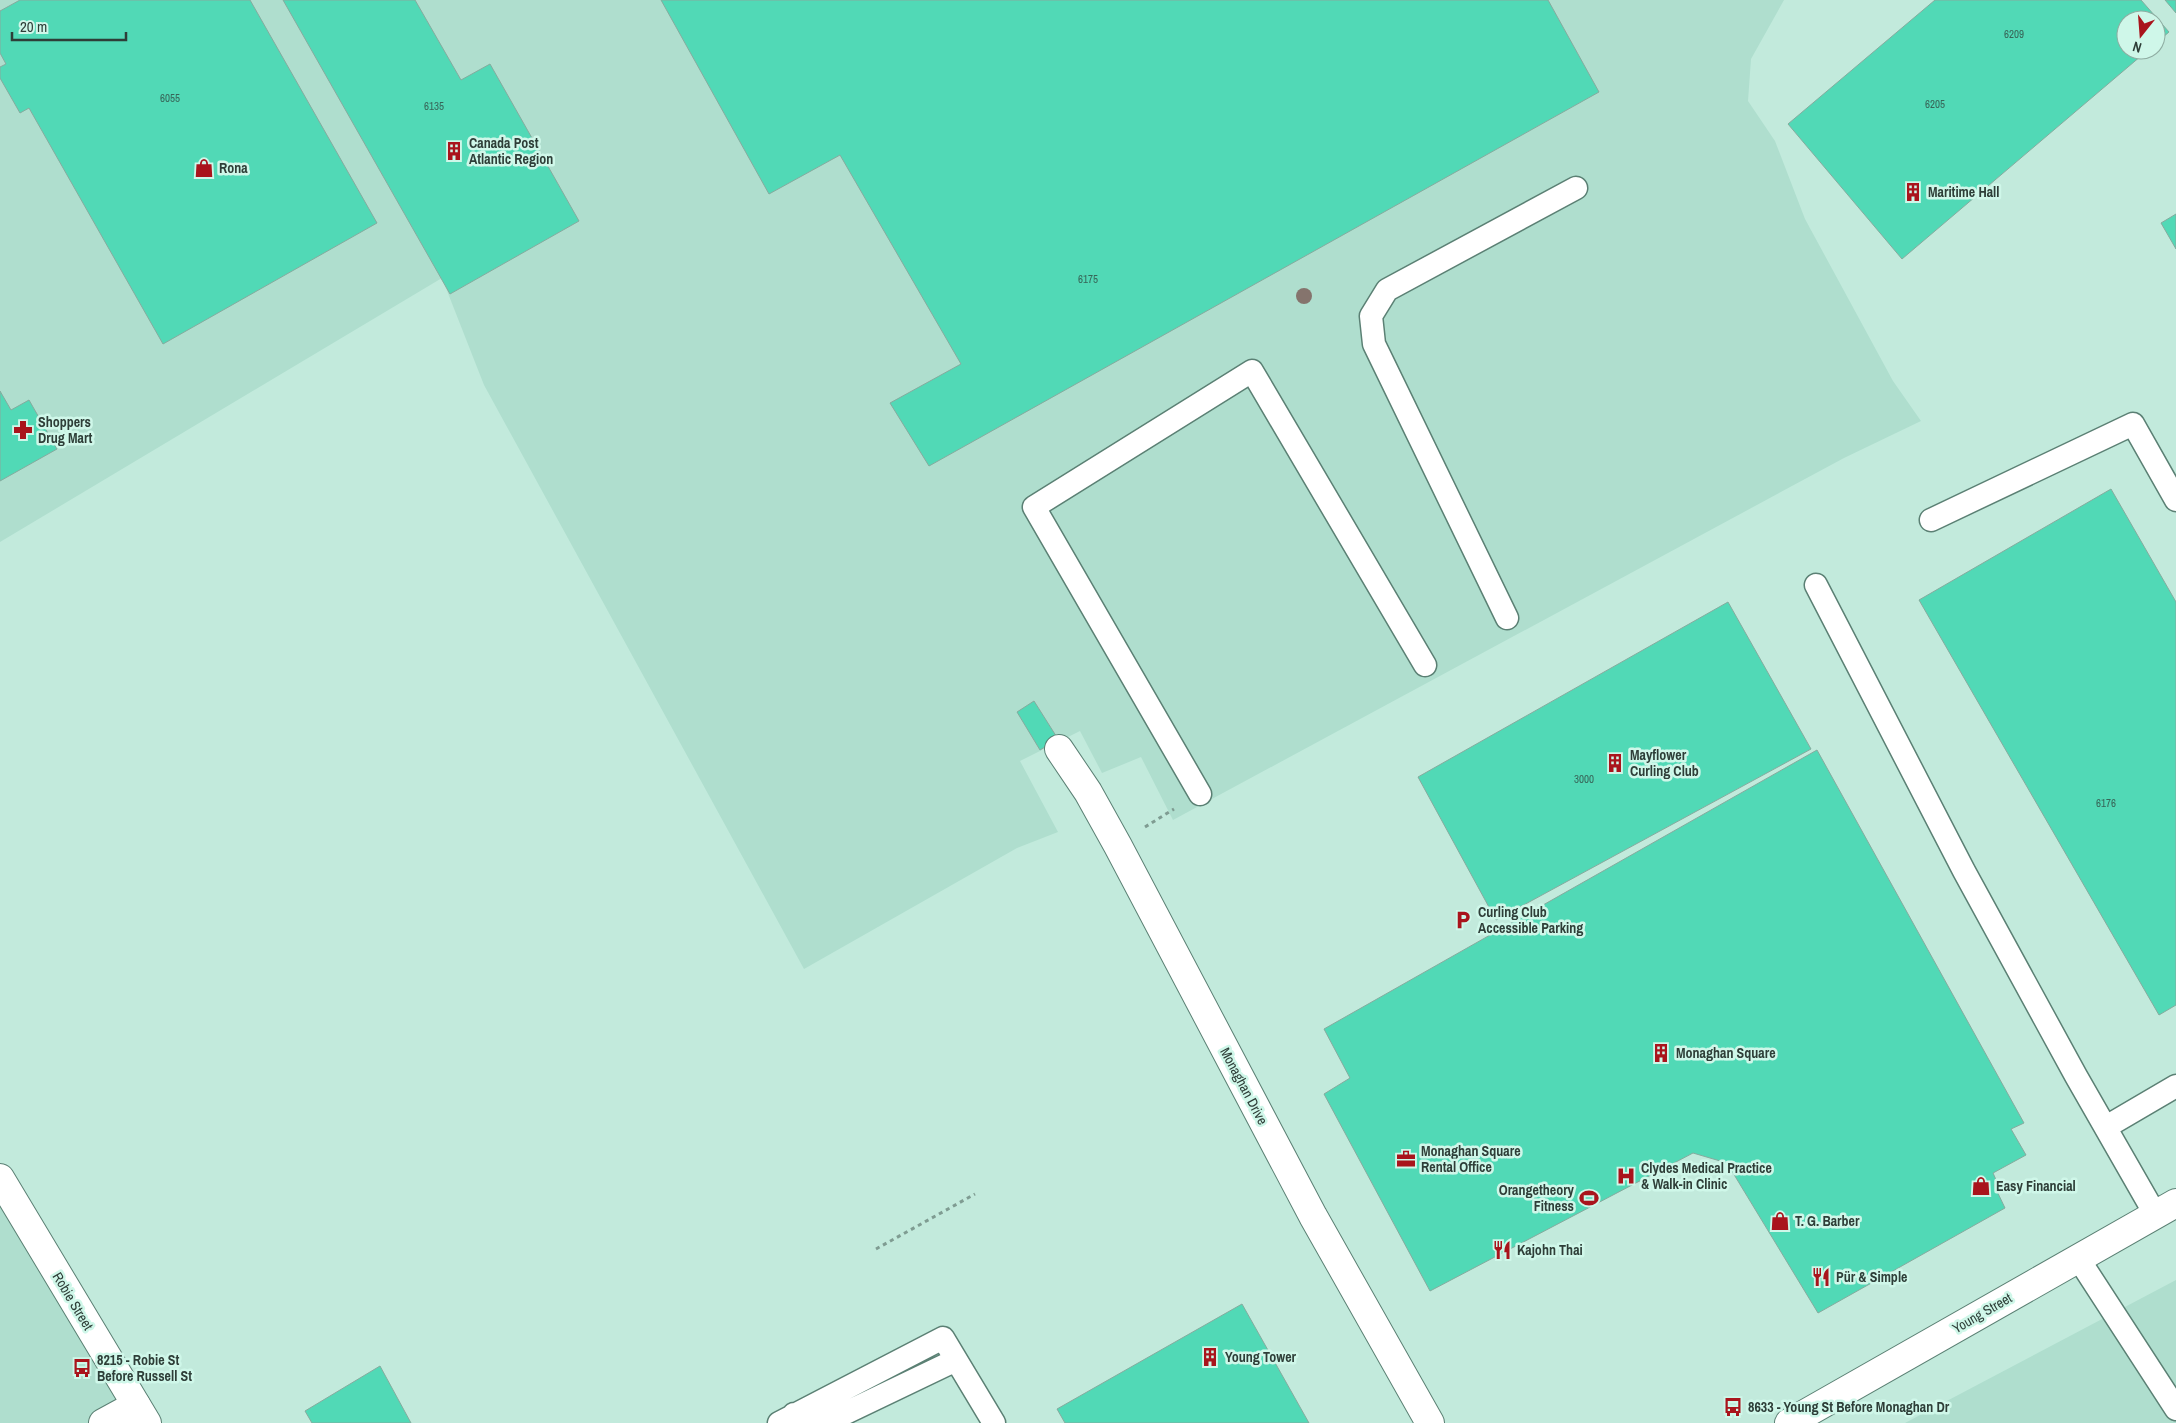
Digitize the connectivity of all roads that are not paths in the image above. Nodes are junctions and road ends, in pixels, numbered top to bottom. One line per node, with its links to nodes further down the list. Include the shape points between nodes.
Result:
1 (1576, 188): 5 (lane, via 1387,290 1371,316 1374,344)
2 (2176, 500): 3 (lane, via 2133,424)
3 (1931, 520)
4 (1816, 585): 10 (lane, via 1964,871)
5 (1507, 618)
6 (1425, 665): 8 (lane, via 1252,371 1034,507)
7 (1059, 749): 19 (street, Monaghan Drive, via 1114,838 1313,1216)
8 (1200, 794)
9 (2176, 1086): 10 (lane)
10 (2106, 1127): 12 (lane)
11 (0, 1178): 15 (street, Robie Street)
12 (2165, 1208): 13 (street, Young Street)
13 (2078, 1258): 14 (lane); 20 (street, Young Street)
14 (2176, 1409)
15 (141, 1414): 17 (street)
16 (786, 1419): 18 (lane, via 831,1420 956,1360)
17 (103, 1423)
18 (994, 1423)
19 (1430, 1423)
20 (1789, 1423)

